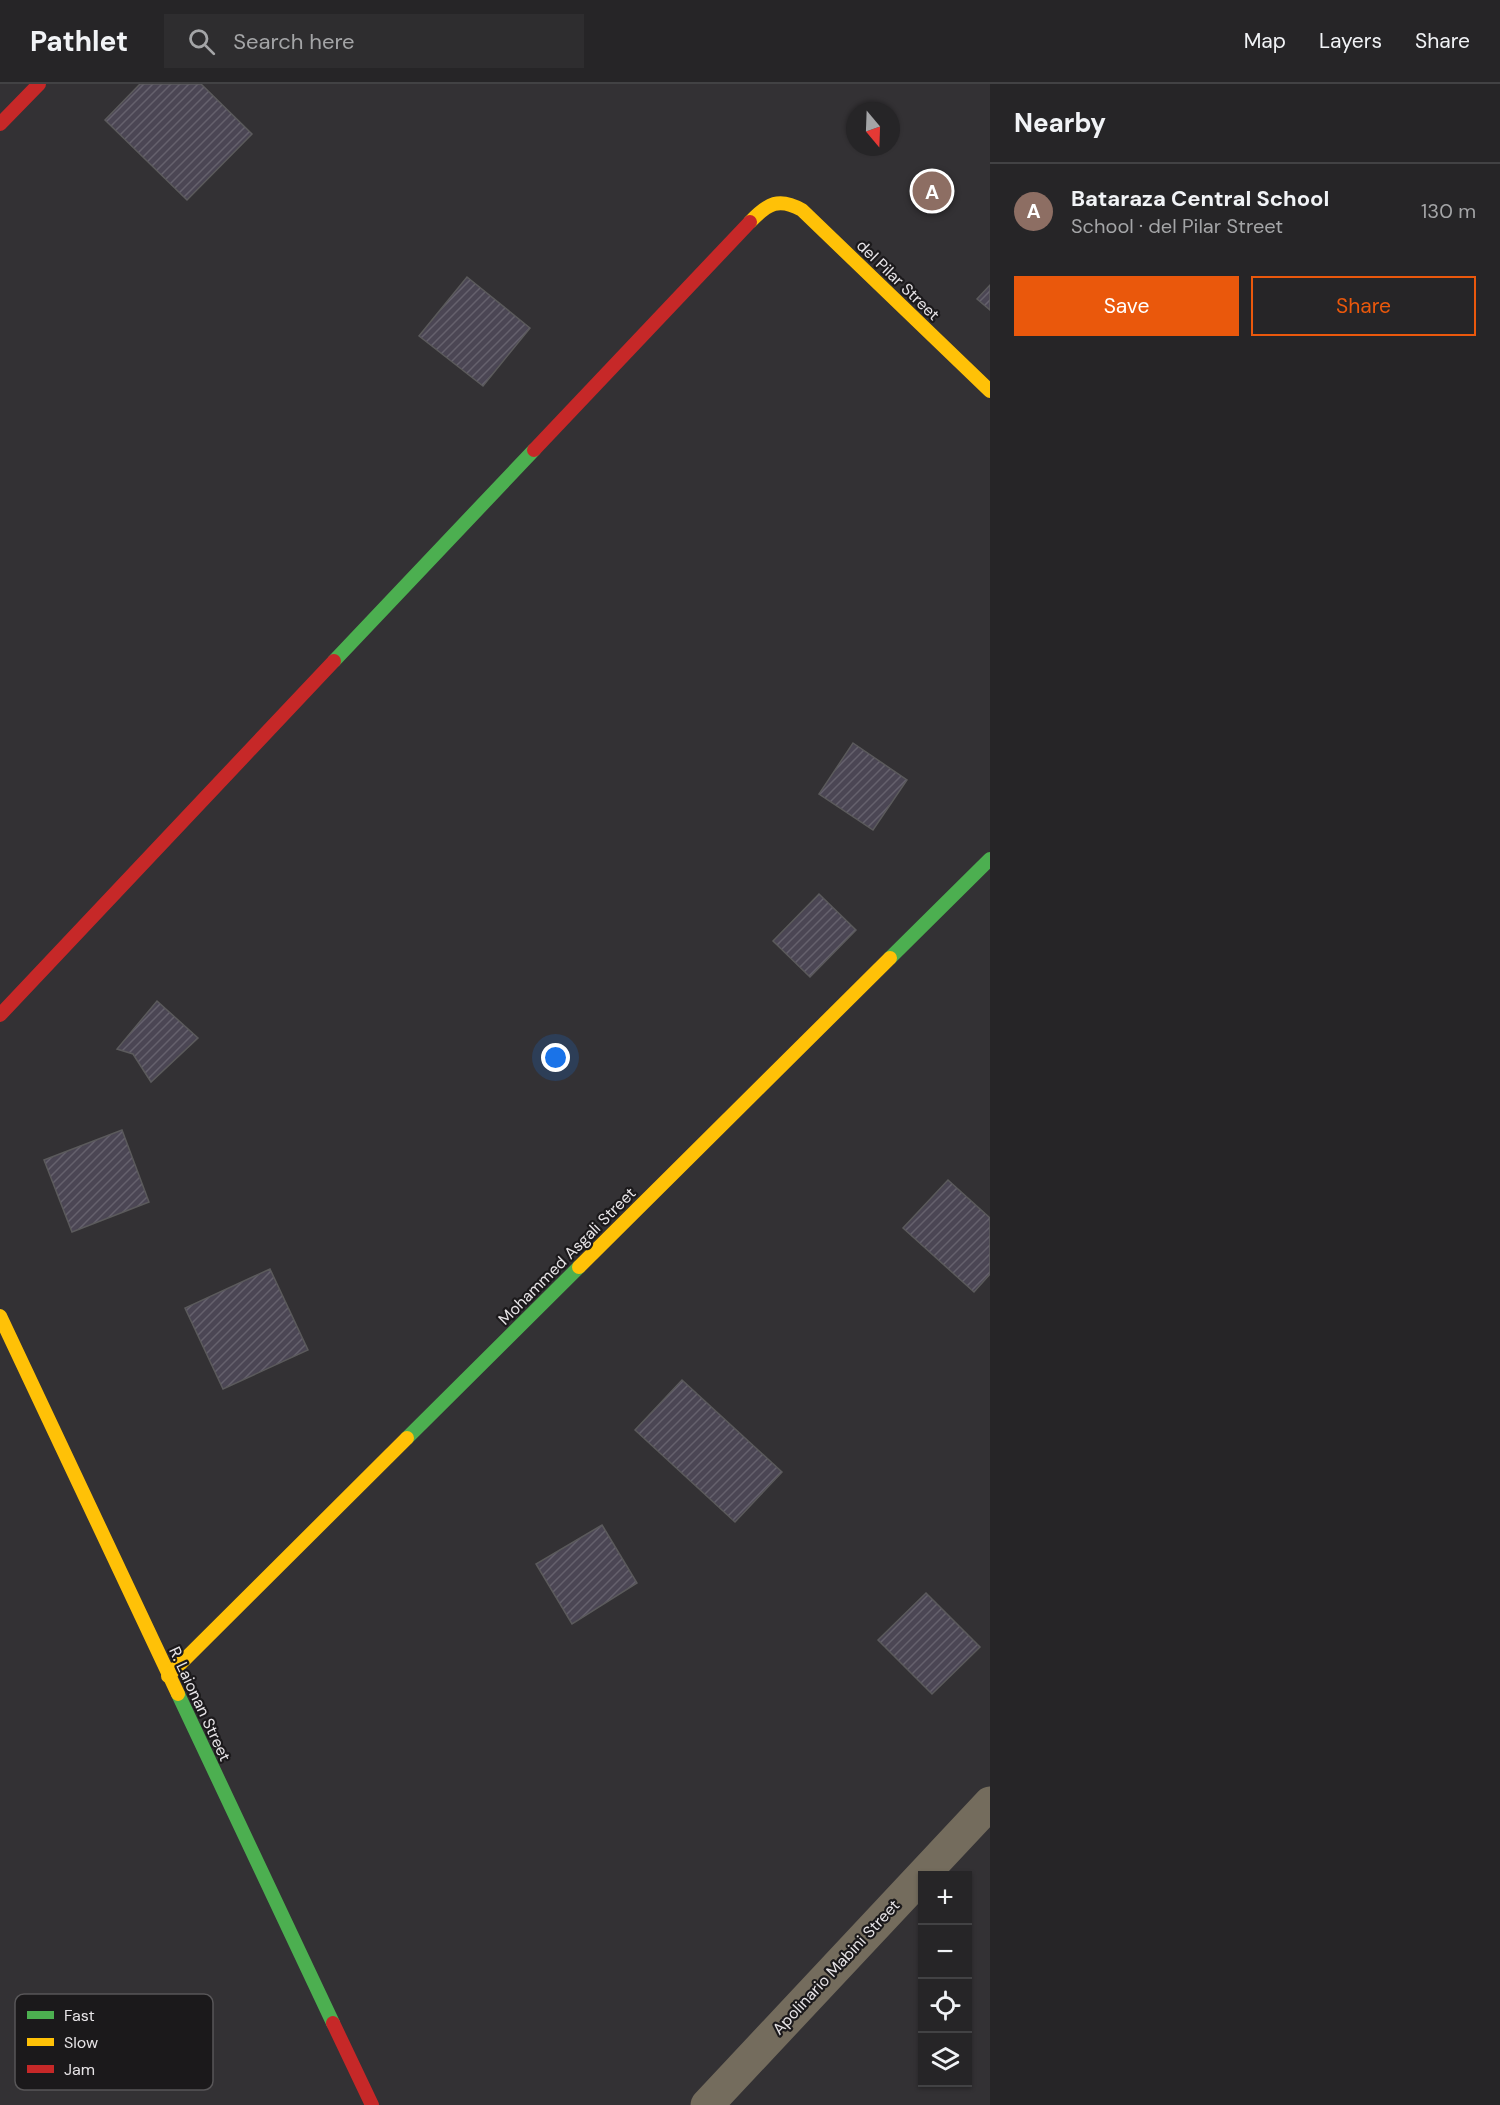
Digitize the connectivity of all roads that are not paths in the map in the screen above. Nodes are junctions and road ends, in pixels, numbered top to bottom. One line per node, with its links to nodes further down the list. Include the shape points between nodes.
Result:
1 (39, 84): 2 (street)
2 (0, 124)
3 (990, 391): 5 (street, del Pilar Street, via 802,210 779,201 768,206)
4 (990, 859): 7 (street, Mohammed Asgali Street)
5 (0, 1015)
6 (0, 1316): 7 (street, R. Laionan Street)
7 (168, 1676): 9 (street, R. Laionan Street)
8 (990, 1803): 10 (street, Apolinario Mabini Street)
9 (372, 2105)
10 (707, 2105)

